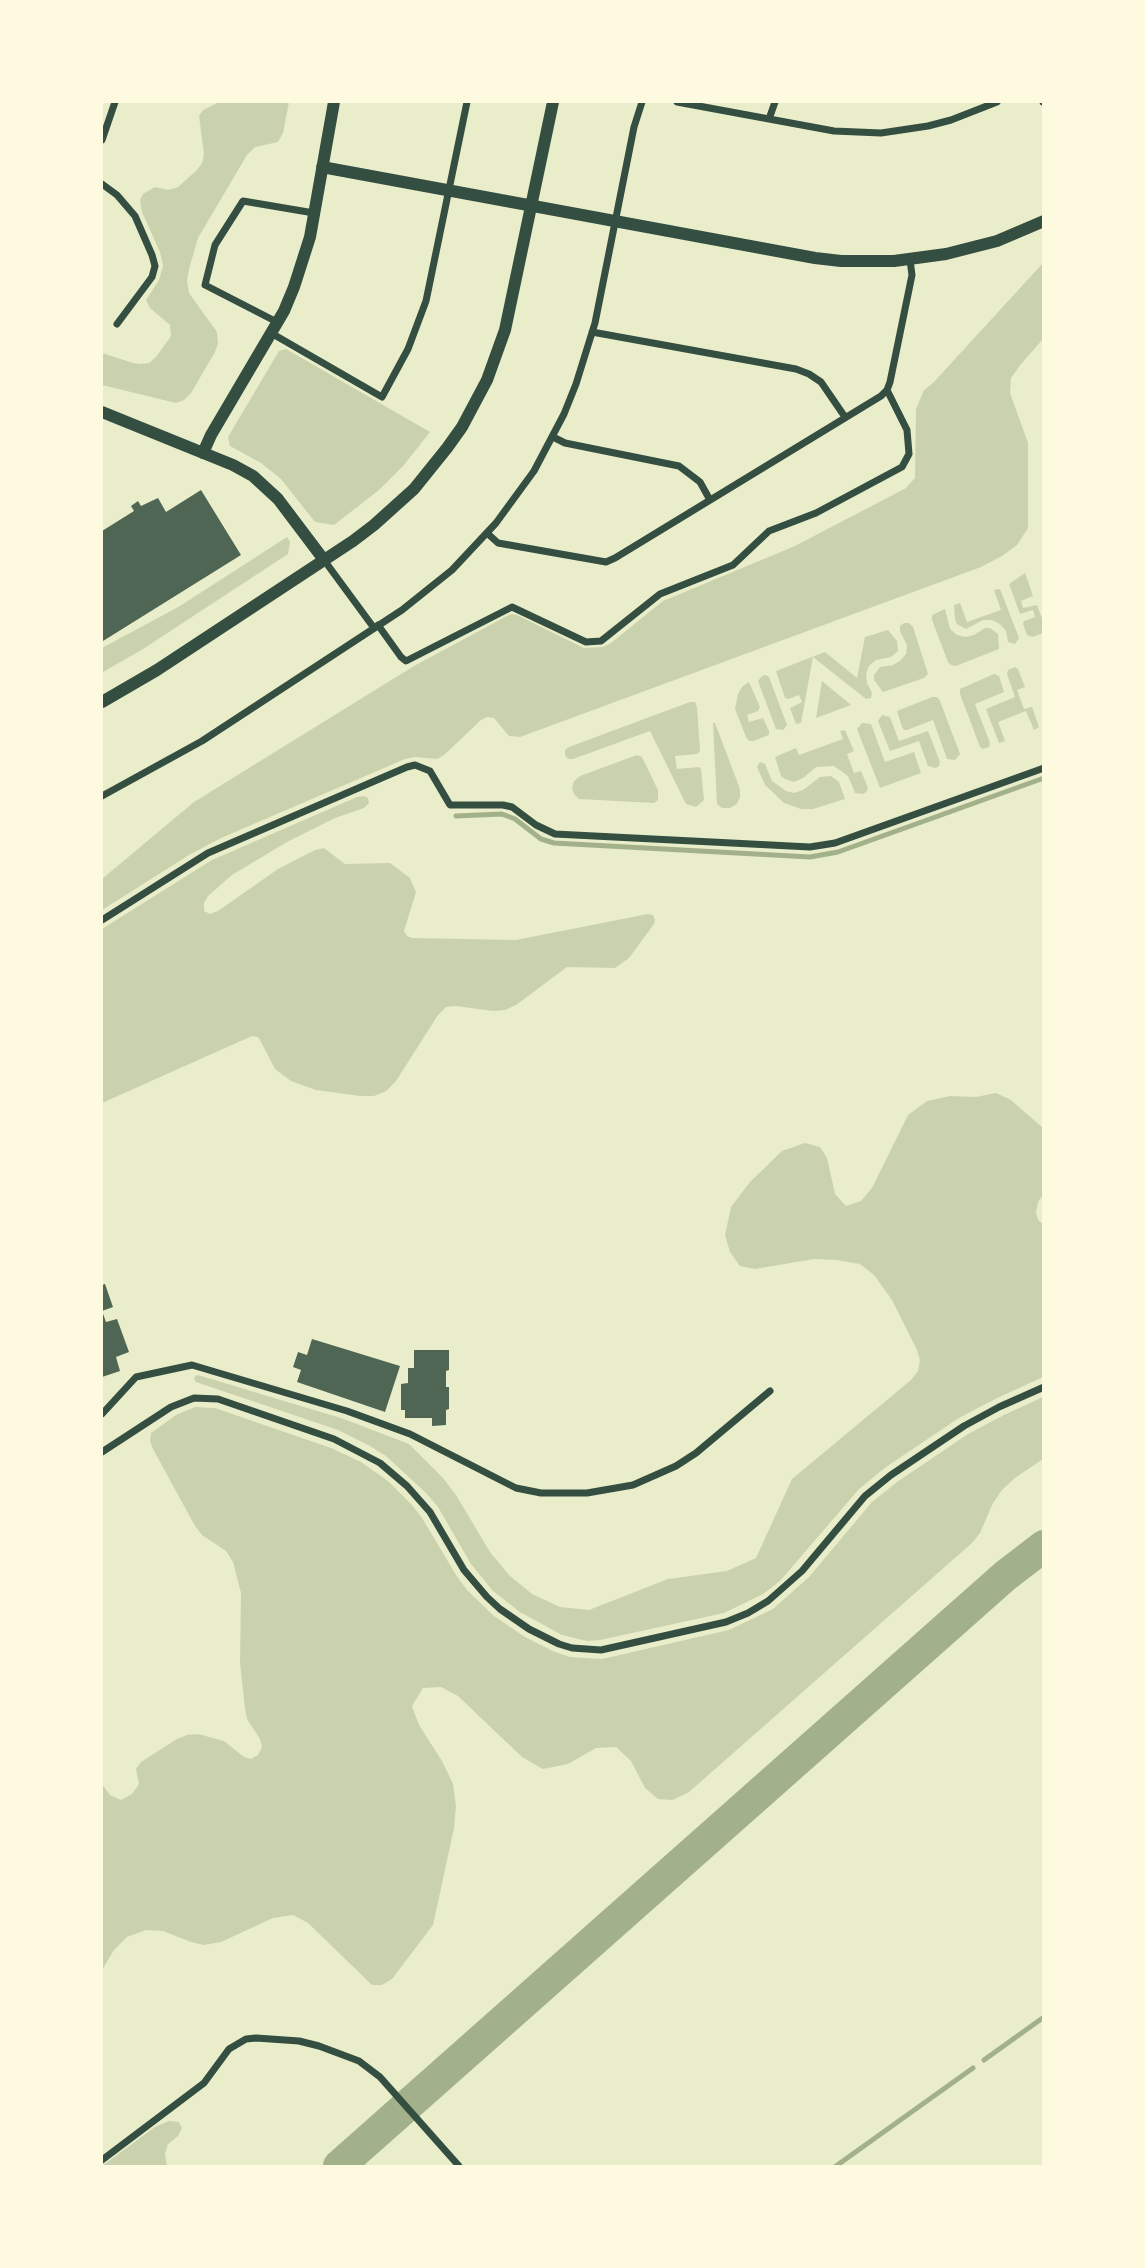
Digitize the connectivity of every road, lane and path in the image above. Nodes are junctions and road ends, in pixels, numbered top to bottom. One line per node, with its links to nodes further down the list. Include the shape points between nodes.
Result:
1 (115, 102): 10 (street)
2 (334, 102): 11 (street)
3 (467, 102): 13 (street)
4 (553, 102): 14 (street)
5 (642, 102): 16 (street)
6 (677, 102): 9 (street)
7 (775, 102): 9 (street)
8 (997, 102): 9 (street, via 928,127 893,132 834,131)
9 (769, 119)
10 (102, 139)
11 (322, 167): 13 (street); 15 (street)
12 (102, 184): 19 (street, via 135,216 155,266)
13 (449, 191): 14 (street); 20 (street, via 426,301 408,349 382,397)
14 (532, 206): 16 (street); 29 (street, via 505,330 487,380 462,427 395,508)
15 (314, 213): 20 (street, via 303,262); 20 (street, via 243,201 215,245 205,285)
16 (615, 221): 18 (street, via 815,258); 21 (street)
17 (1044, 222): 18 (street, via 972,248)
18 (911, 260): 22 (street, via 912,275)
19 (117, 324)
20 (274, 328): 26 (street)
21 (592, 332): 24 (street, via 796,369 821,382); 25 (street)
22 (887, 390): 24 (street); 30 (street, via 907,430 909,454 902,467 816,513 769,531 733,565 660,594 601,641 586,642 512,607 406,661)
23 (102, 412): 26 (street)
24 (845, 417): 27 (street)
25 (553, 437): 27 (street, via 679,466 700,482); 28 (street, via 516,498)
26 (203, 453): 29 (street, via 261,483)
27 (710, 499): 28 (street, via 606,562 498,543)
28 (487, 533): 30 (street, via 452,570)
29 (324, 560): 30 (street); 31 (street)
30 (376, 627): 33 (street, via 202,741)
31 (102, 702)
32 (1044, 768): 34 (street, via 835,843 810,847 555,834 503,804 450,805 430,771 415,765 208,853)
33 (102, 796)
34 (102, 920)
35 (1044, 1387): 38 (street, via 964,1426 891,1475 865,1496 802,1571 748,1613 601,1650 559,1644 500,1609 464,1570 430,1512 407,1486 380,1464 334,1439 218,1399 194,1398 171,1407)
36 (771, 1391): 37 (street, via 676,1466 633,1485 587,1493 516,1488 410,1434 192,1365 136,1377)
37 (102, 1414)
38 (102, 1452)
39 (102, 2160): 40 (street, via 198,2088 229,2049 246,2039 277,2038 319,2046 359,2062 382,2079)
40 (459, 2166)

